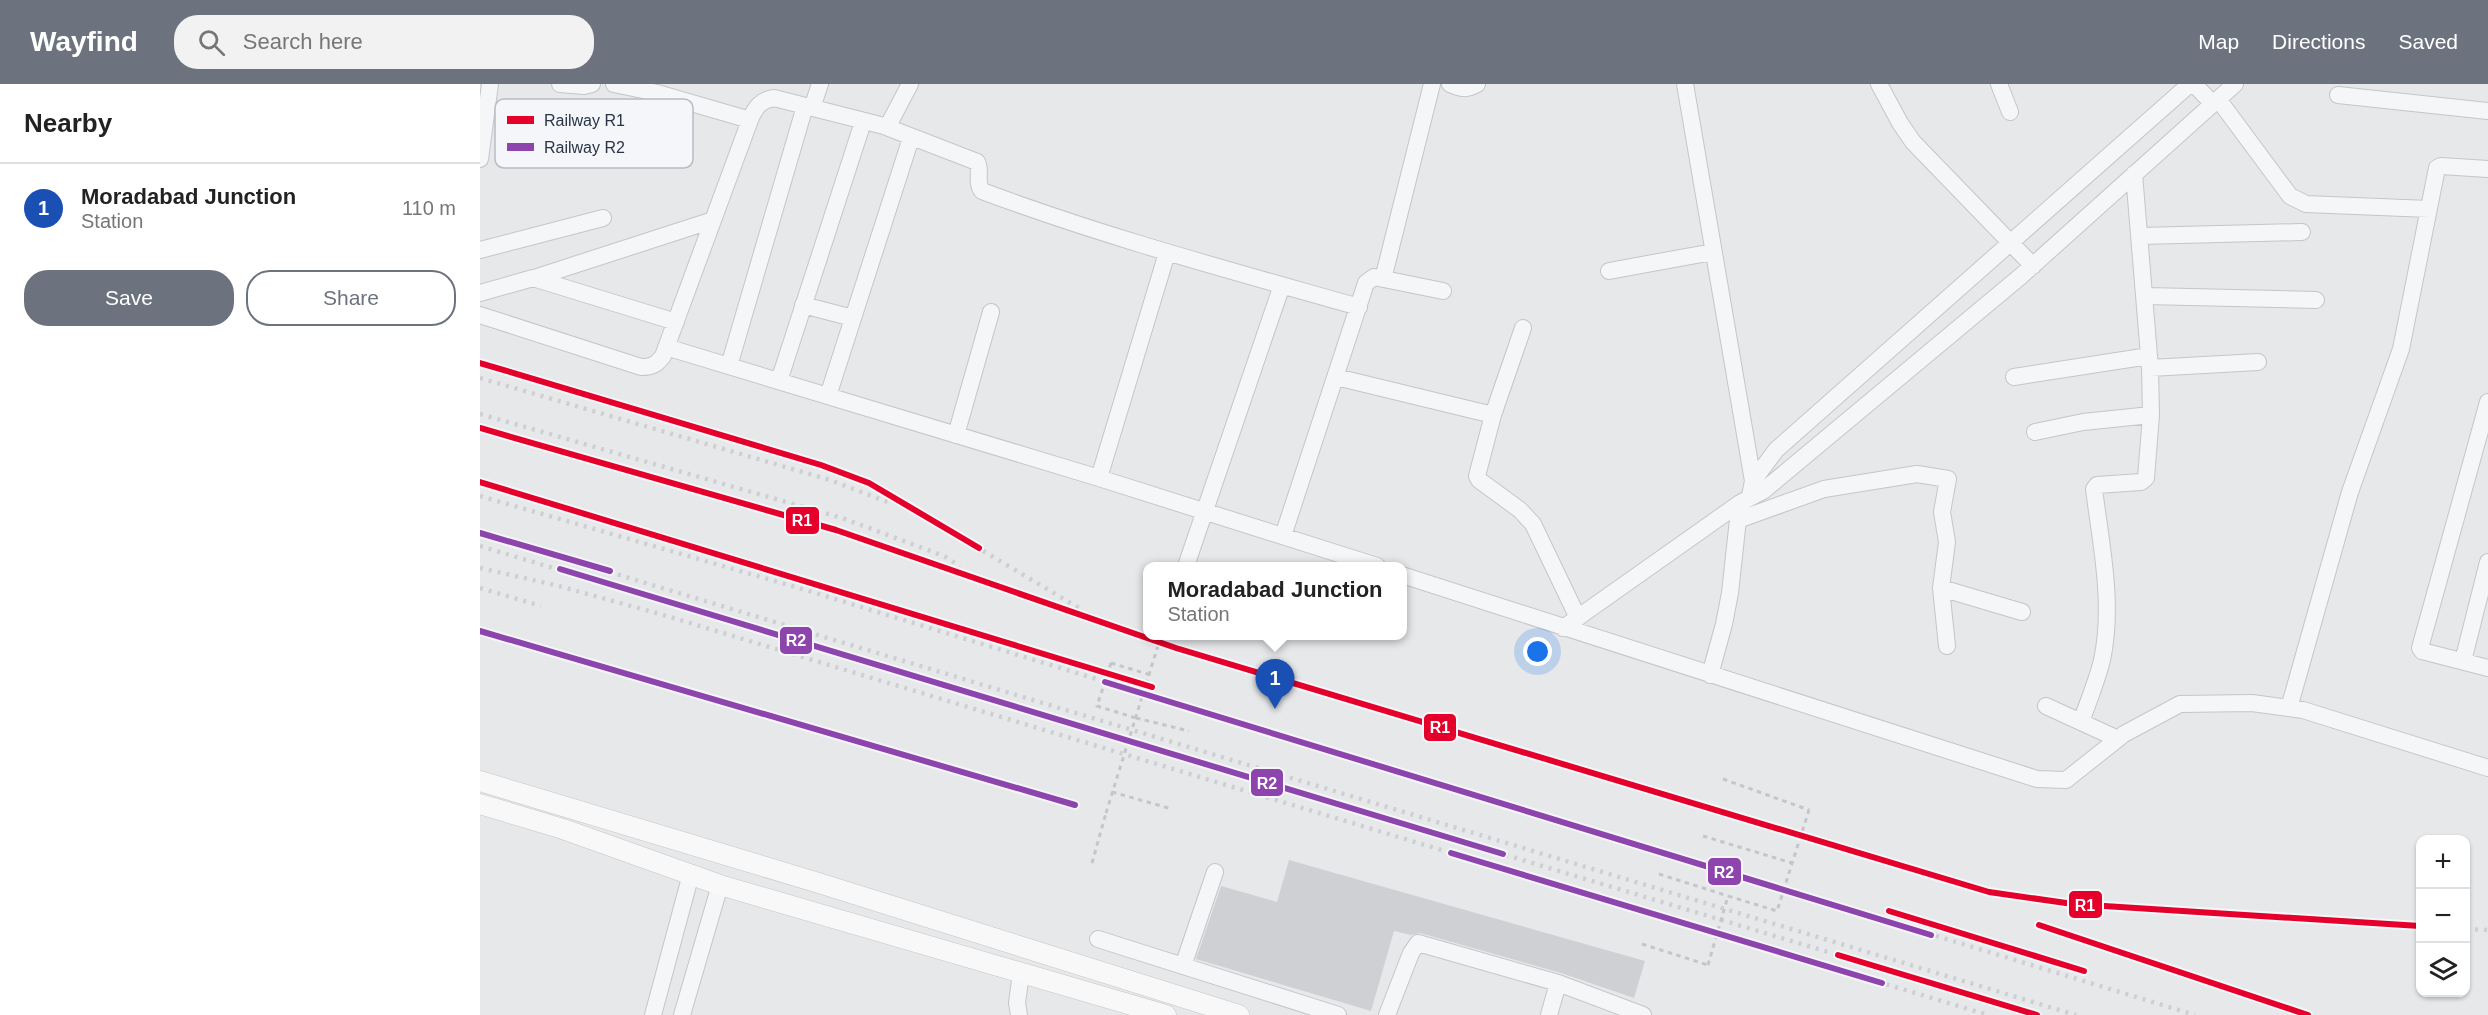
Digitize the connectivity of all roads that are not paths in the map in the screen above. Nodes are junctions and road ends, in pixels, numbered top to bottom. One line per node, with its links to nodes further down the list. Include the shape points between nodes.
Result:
1 (490, 84): 27 (street)
2 (560, 84): 3 (street)
3 (592, 84)
4 (614, 84): 15 (street)
5 (820, 84): 20 (street)
6 (910, 84): 25 (street, via 889,124)
7 (1432, 84): 42 (street)
8 (1450, 84): 9 (street, via 1462,89)
9 (1477, 84)
10 (1685, 84): 37 (street)
11 (1879, 84): 35 (street, via 1913,142)
12 (1999, 84): 22 (street)
13 (2192, 84): 18 (street); 35 (street)
14 (2235, 84): 18 (street)
15 (642, 87): 17 (street)
16 (2338, 95): 21 (street)
17 (681, 99)
18 (2216, 101): 29 (street); 30 (street, via 2298,202)
19 (693, 103): 23 (street)
20 (809, 107): 23 (street, via 765,99); 24 (street); 58 (street)
21 (2488, 111)
22 (2010, 112)
23 (750, 120): 32 (street)
24 (863, 122): 25 (street); 48 (street)
25 (884, 126): 26 (street)
26 (911, 138): 38 (street, via 976,162 982,191); 52 (street)
27 (480, 159)
28 (2488, 169): 30 (street, via 2439,167)
29 (2134, 174): 34 (street); 39 (street)
30 (2429, 209): 85 (street, via 2401,349 2350,492)
31 (603, 218): 36 (street)
32 (713, 220): 41 (street); 53 (street)
33 (2302, 232): 34 (street)
34 (2140, 236): 46 (street)
35 (2011, 244): 39 (street); 69 (street, via 1791,436 1762,467)
36 (480, 250)
37 (1713, 252): 40 (street); 69 (street)
38 (1167, 254): 43 (street); 68 (street)
39 (2033, 266): 69 (street, via 1763,491)
40 (1609, 271)
41 (533, 278): 45 (street); 53 (street)
42 (1383, 279): 44 (street); 49 (street, via 1374,277 1366,283)
43 (1282, 285): 49 (street); 70 (street)
44 (1443, 291)
45 (480, 293)
46 (2146, 296): 47 (street); 56 (street)
47 (2316, 300)
48 (803, 304): 52 (street); 61 (street)
49 (1359, 307): 59 (street)
50 (991, 312): 67 (street)
51 (480, 315): 55 (street, via 641,367 657,364)
52 (853, 318): 62 (street)
53 (676, 322): 55 (street)
54 (1523, 328): 64 (street)
55 (666, 347): 58 (street)
56 (2150, 362): 57 (street); 60 (street); 65 (street)
57 (2258, 362)
58 (729, 366): 61 (street)
59 (1336, 377): 64 (street); 71 (street)
60 (2014, 377)
61 (779, 381): 62 (street)
62 (828, 396): 67 (street)
63 (2488, 402): 81 (street, via 2420,648)
64 (1493, 415): 78 (street, via 1477,476 1533,524)
65 (2151, 415): 66 (street); 86 (street, via 2146,478 2141,482 2097,485 2094,489 2107,627 2102,662)
66 (2035, 432)
67 (956, 435): 68 (street)
68 (1099, 478): 70 (street)
69 (1745, 500): 76 (street, via 1917,474 1946,478 1949,481 1942,517 1947,542); 78 (street); 83 (street, via 1724,624)
70 (1206, 512): 71 (street); 72 (street)
71 (1283, 536): 73 (street)
72 (1188, 562)
73 (1362, 562)
74 (2488, 562): 81 (street)
75 (1407, 577): 79 (street)
76 (1941, 588): 77 (street); 80 (street)
77 (2022, 612)
78 (1578, 618): 79 (street)
79 (1563, 628): 83 (street)
80 (1947, 646)
81 (2463, 661): 82 (street)
82 (2488, 668)
83 (1710, 675): 87 (street, via 2037,779 2066,780)
84 (2046, 706): 86 (street)
85 (2289, 708): 87 (street, via 2252,703 2180,704); 88 (street)
86 (2081, 722): 87 (street)
87 (2118, 739)
88 (2488, 768)
89 (480, 781): 95 (main road)
90 (480, 804): 92 (main road)
91 (1215, 872): 96 (street)
92 (691, 874): 93 (main road); 100 (street)
93 (720, 885): 97 (main road); 101 (street)
94 (1098, 939): 96 (street)
95 (1071, 962): 99 (main road); 104 (main road)
96 (1183, 966): 105 (street)
97 (1021, 973): 99 (main road); 102 (street)
98 (1558, 983): 106 (street, via 1418,943); 107 (street); 108 (street)
99 (1061, 984): 103 (main road)
100 (655, 1007): 101 (street)
101 (683, 1011)
102 (1019, 1015)
103 (1166, 1015)
104 (1239, 1015)
105 (1338, 1015)
106 (1387, 1015)
107 (1549, 1015)
108 (1643, 1015)

